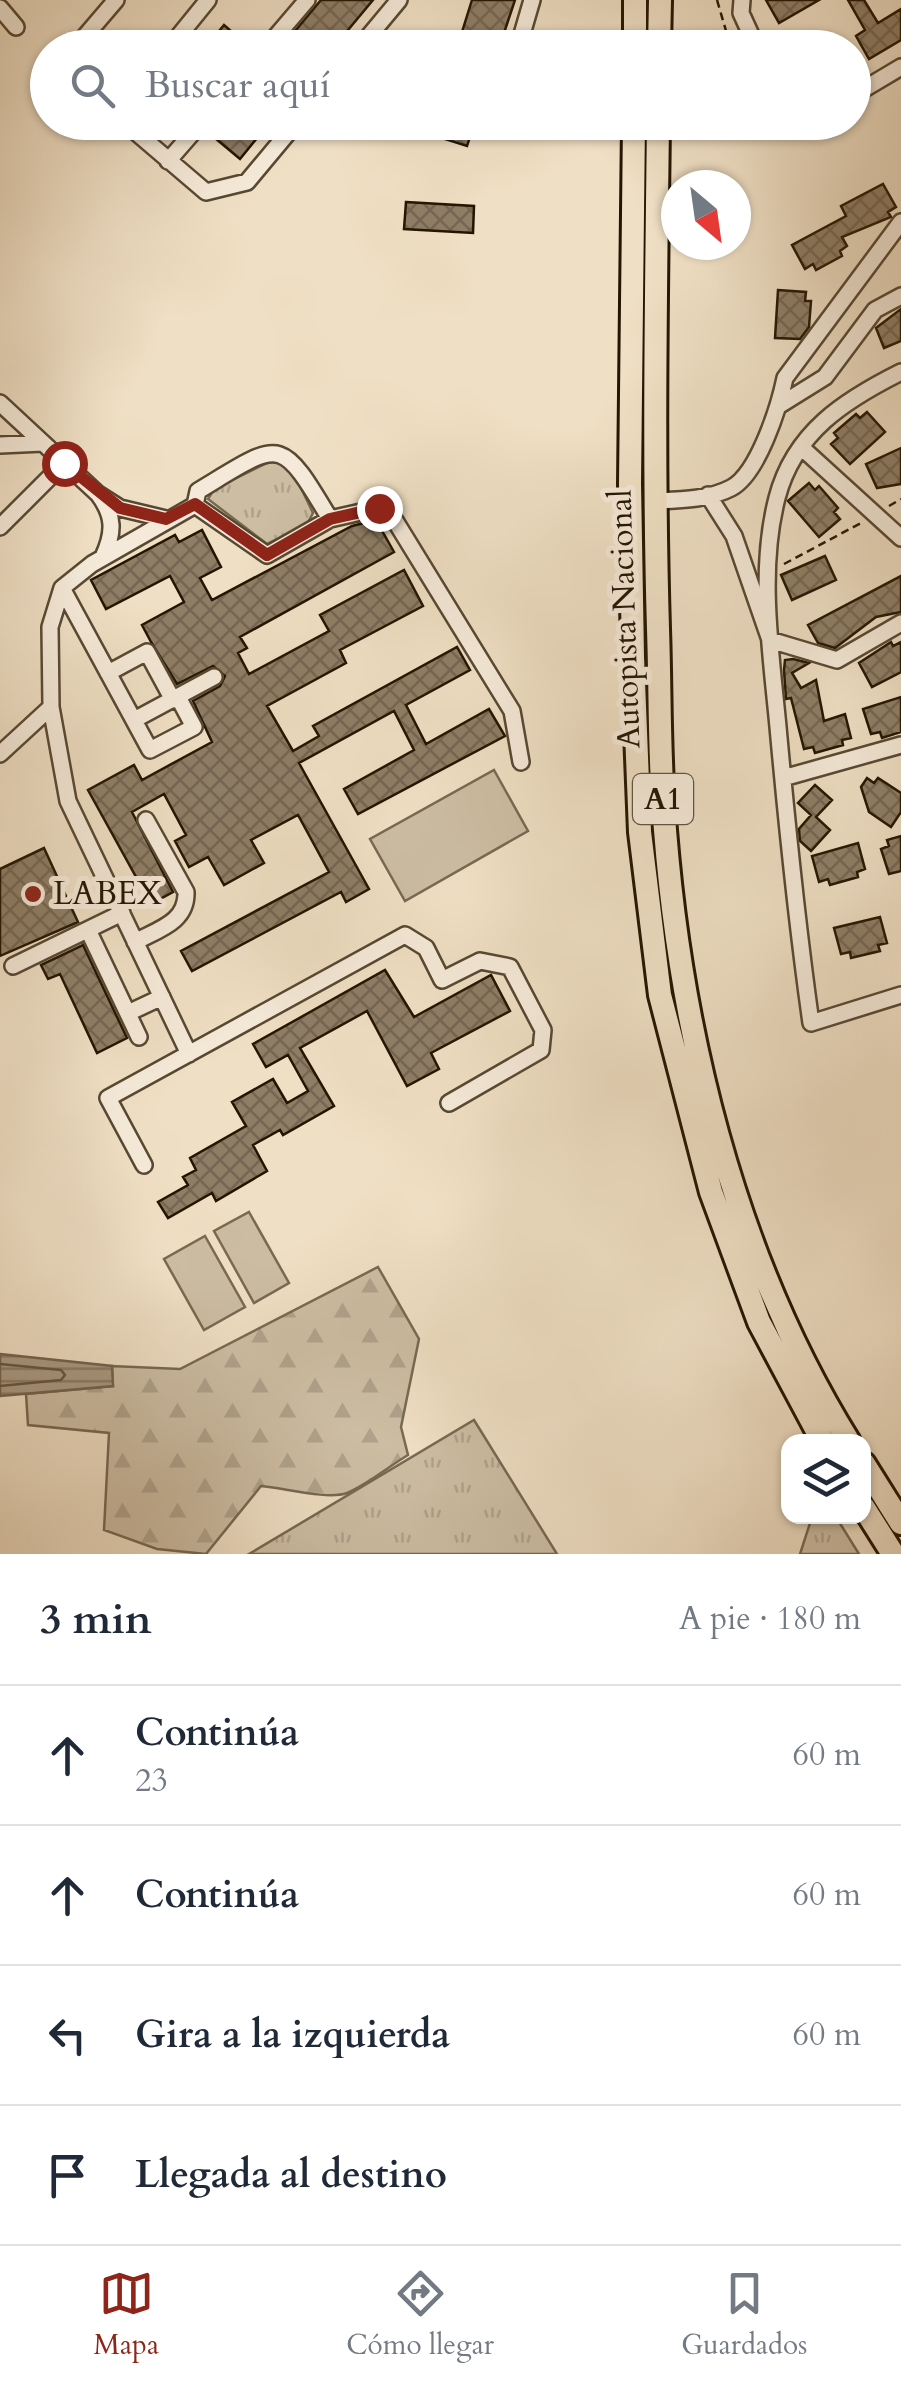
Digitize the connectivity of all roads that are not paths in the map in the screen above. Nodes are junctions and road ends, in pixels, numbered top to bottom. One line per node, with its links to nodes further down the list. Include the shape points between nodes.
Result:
1 (116, 0): 11 (street)
2 (208, 0): 12 (street)
3 (308, 0): 13 (street)
4 (398, 0): 14 (street)
5 (532, 0): 15 (street)
6 (635, 0): 16 (highway)
7 (660, 0): 17 (highway)
8 (742, 0): 18 (street)
9 (0, 8): 10 (street)
10 (16, 26)
11 (90, 30)
12 (183, 30)
13 (282, 30)
14 (374, 30)
15 (523, 30)
16 (635, 30)
17 (659, 30)
18 (749, 30)
19 (901, 67): 20 (street)
20 (871, 85)
21 (144, 140): 26 (street)
22 (186, 140): 26 (street)
23 (282, 140): 26 (street, via 247,182 206,192)
24 (634, 140): 69 (highway, Autopista Nacional / A1, via 634,657 640,832 660,995 718,1211 759,1322)
25 (658, 140): 38 (highway, Autopista Nacional / A1)
26 (168, 161)
27 (901, 222): 31 (street, via 785,378)
28 (901, 296): 31 (street, via 876,310 825,377)
29 (901, 372): 34 (street, via 846,399)
30 (0, 403): 32 (street)
31 (780, 405): 37 (street, via 746,476)
32 (43, 443): 33 (street); 35 (street)
33 (0, 445)
34 (801, 447): 43 (street); 47 (street, via 777,496 768,573)
35 (64, 463): 36 (street); 42 (street)
36 (98, 494): 40 (street, via 120,508); 44 (street, via 114,534)
37 (708, 495): 38 (street); 47 (street, via 734,536)
38 (654, 501): 70 (highway, Autopista Nacional / A1, via 663,802 690,1012 753,1242 779,1310)
39 (195, 504): 40 (street); 41 (street, via 267,555); 41 (street, via 198,491 256,456 278,454 297,464)
40 (166, 519): 44 (street)
41 (330, 519): 55 (street, via 379,508 394,519 512,711)
42 (2, 523)
43 (901, 538)
44 (102, 557): 45 (street)
45 (62, 588): 48 (street); 51 (street, via 50,627)
46 (901, 622): 47 (street, via 836,660)
47 (770, 640): 56 (street)
48 (108, 674): 50 (street, via 147,652); 52 (street)
49 (214, 677): 50 (street)
50 (175, 698): 52 (street); 52 (street, via 194,726 165,742 150,750)
51 (51, 707): 54 (street); 58 (street, via 68,800)
52 (134, 720)
53 (901, 745): 56 (street)
54 (0, 754)
55 (520, 762)
56 (782, 778): 62 (street, via 811,1023)
57 (146, 820): 60 (street, via 186,903 174,921)
58 (122, 914): 59 (street); 60 (street)
59 (88, 930): 61 (street); 64 (street)
60 (136, 942): 63 (street)
61 (13, 966)
62 (901, 995)
63 (162, 997): 64 (street); 66 (street)
64 (128, 1014): 65 (street)
65 (139, 1037)
66 (189, 1054): 67 (street, via 405,935 426,948 442,980 480,961 510,966 543,1030 541,1050); 68 (street, via 108,1098)
67 (449, 1103)
68 (144, 1164)
69 (820, 1434)
70 (846, 1434)
71 (871, 1475): 73 (highway)
72 (871, 1519): 74 (highway)
73 (901, 1524)
74 (893, 1554)

